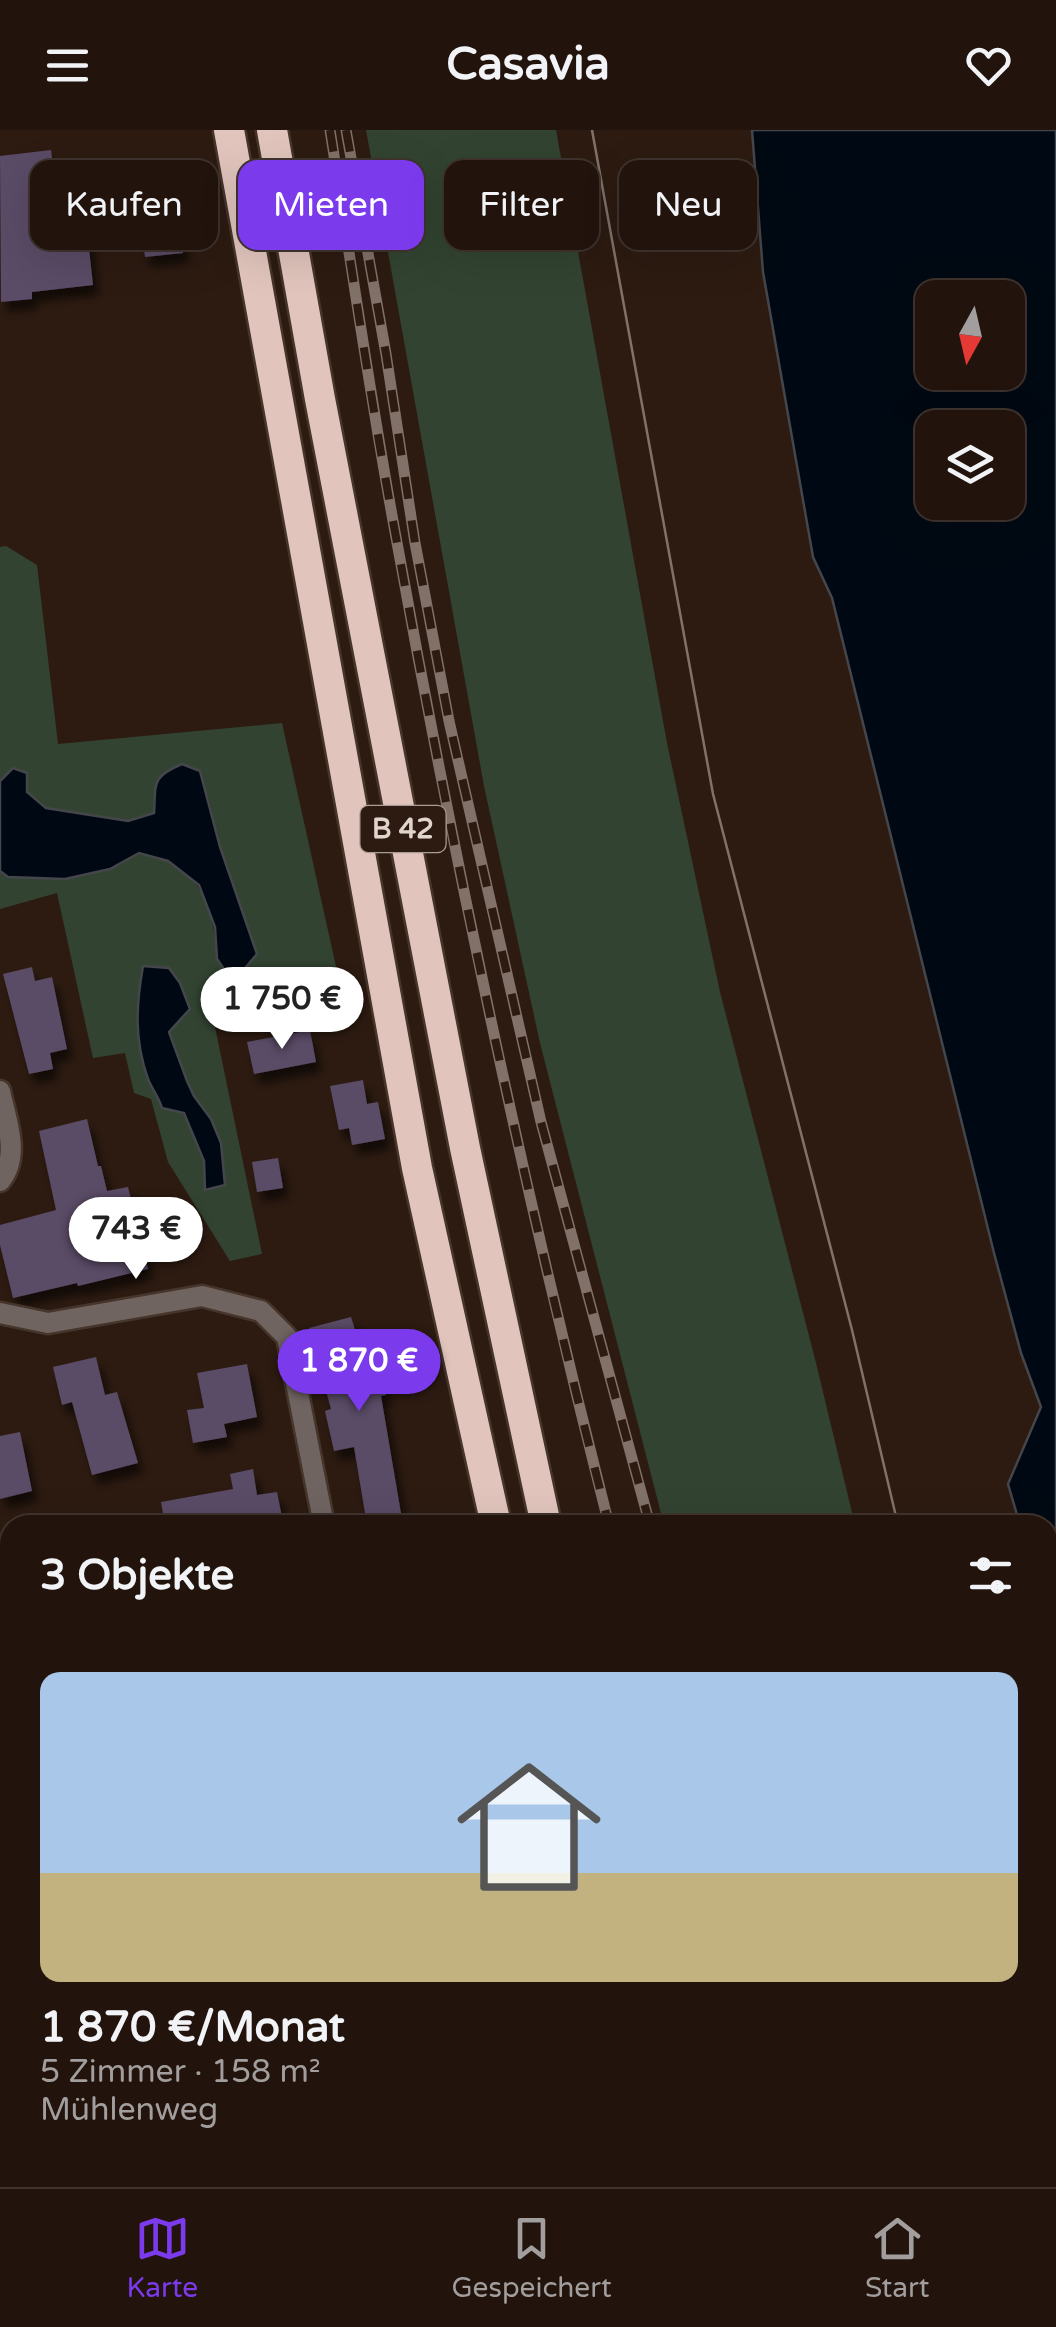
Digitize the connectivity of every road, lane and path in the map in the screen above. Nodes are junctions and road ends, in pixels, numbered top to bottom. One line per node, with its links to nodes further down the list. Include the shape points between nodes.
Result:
1 (228, 130): 7 (highway, B 42, via 417,1168)
2 (272, 130): 8 (highway, B 42, via 462,1129)
3 (0, 1091): 4 (street, via 12,1148)
4 (0, 1181)
5 (0, 1314): 6 (street, via 48,1323 202,1296 261,1311 288,1337)
6 (322, 1515)
7 (494, 1515)
8 (544, 1515)

